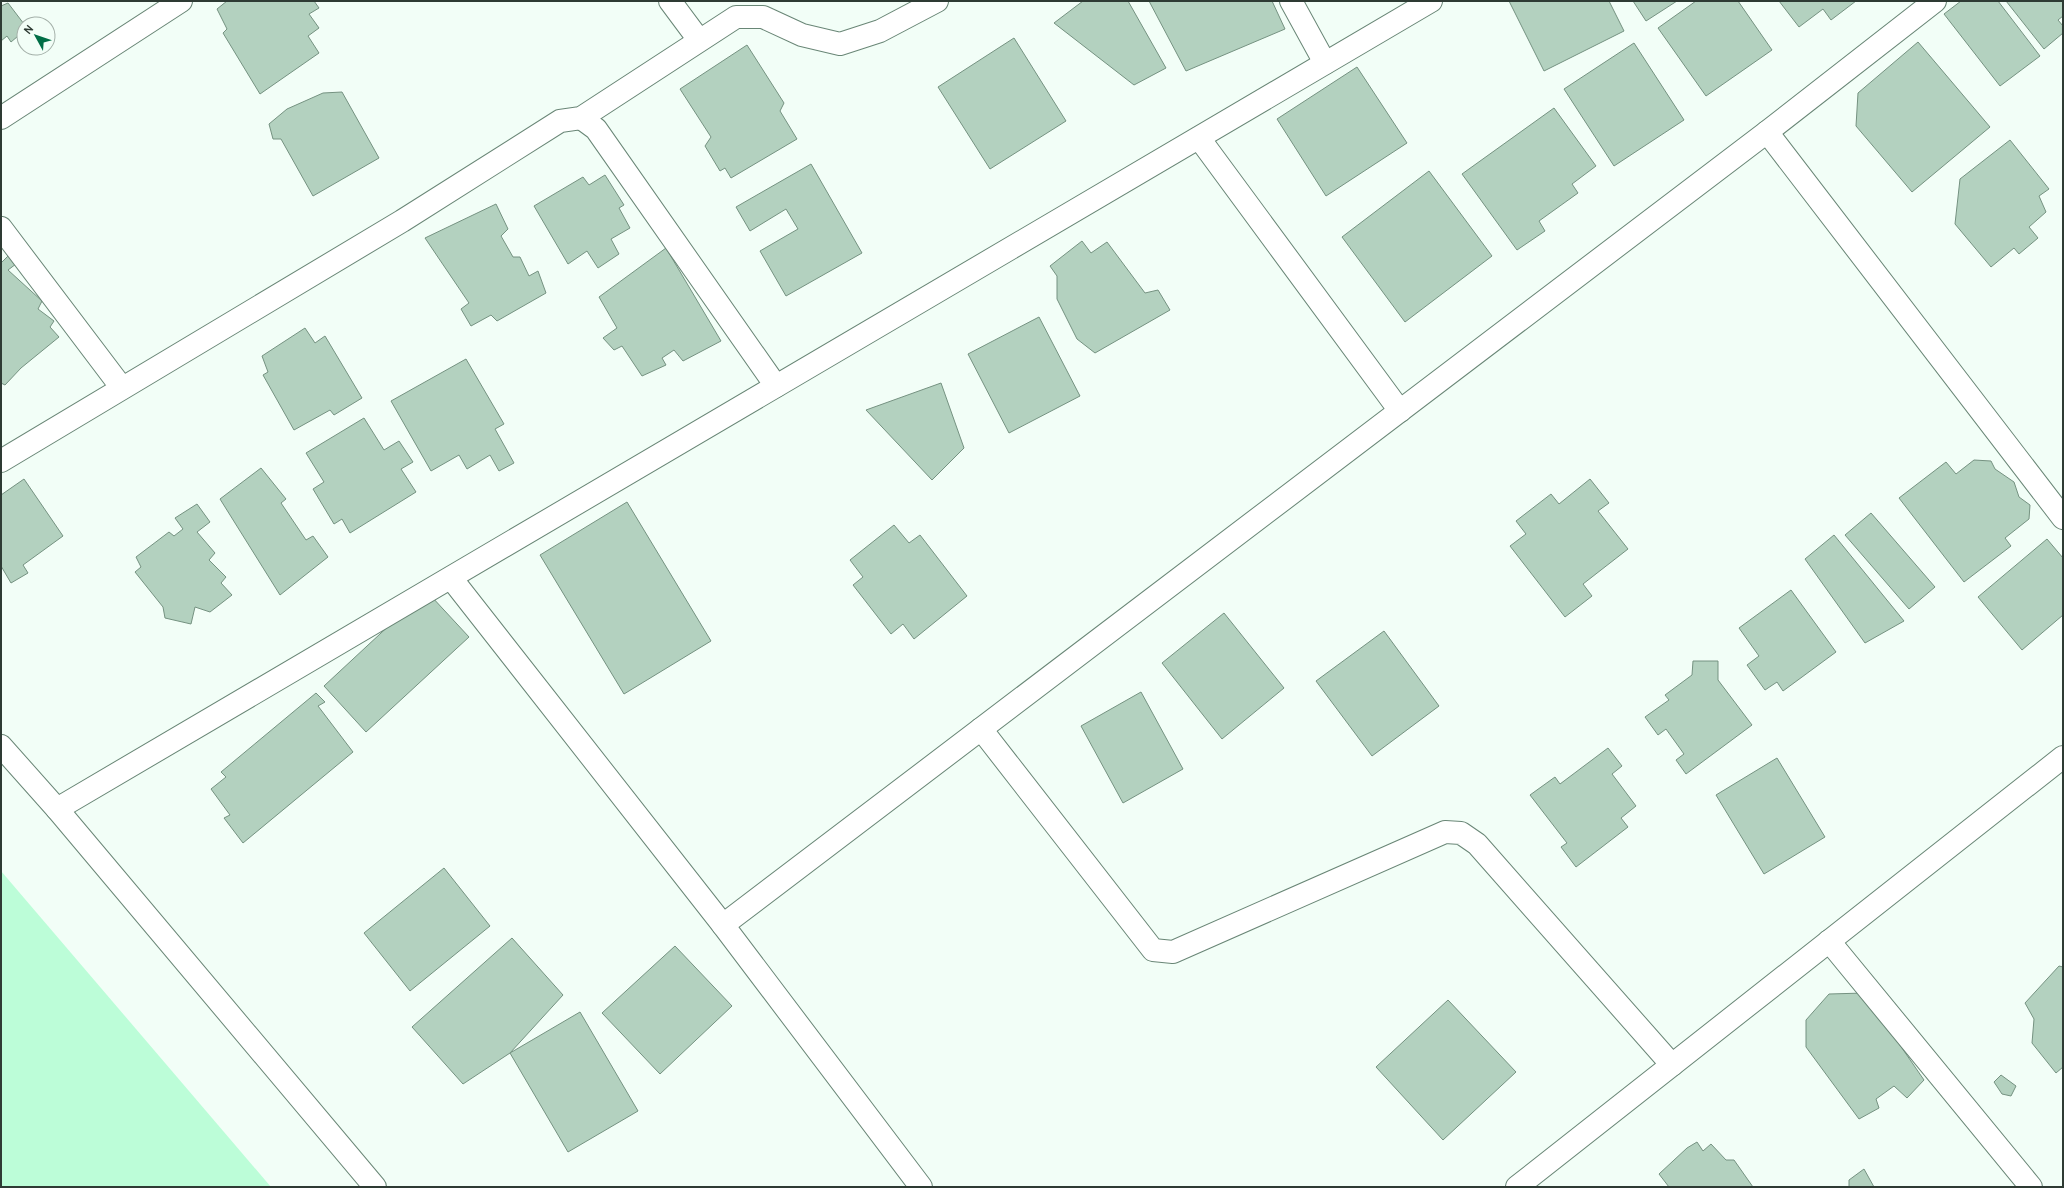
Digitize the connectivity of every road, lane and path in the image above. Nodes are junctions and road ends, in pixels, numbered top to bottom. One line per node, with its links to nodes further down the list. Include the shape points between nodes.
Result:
1 (181, 1): 9 (street)
2 (670, 1): 7 (street)
3 (937, 1): 7 (street, via 880,31 840,44 802,35 763,17 736,17)
4 (1291, 1): 8 (street)
5 (1430, 1): 8 (street)
6 (1935, 1): 11 (street)
7 (699, 40): 10 (street)
8 (1326, 63): 12 (street)
9 (1, 118)
10 (581, 118): 14 (street, via 596,129); 15 (street, via 560,121 402,221)
11 (1767, 132): 16 (street); 18 (street)
12 (1198, 138): 14 (street); 16 (street)
13 (1, 228): 15 (street)
14 (776, 386): 19 (street)
15 (122, 388): 17 (street)
16 (1400, 411): 20 (street)
17 (1, 461)
18 (2063, 518)
19 (451, 578): 23 (street); 24 (street)
20 (980, 729): 24 (street); 26 (street, via 1153,950 1173,952 1445,832 1461,833 1477,844)
21 (1, 746): 23 (street)
22 (2063, 757): 25 (street)
23 (57, 809): 27 (street)
24 (723, 925): 28 (street)
25 (1829, 941): 26 (street); 30 (street)
26 (1672, 1065): 29 (street)
27 (375, 1187)
28 (921, 1187)
29 (1517, 1187)
30 (2032, 1187)

